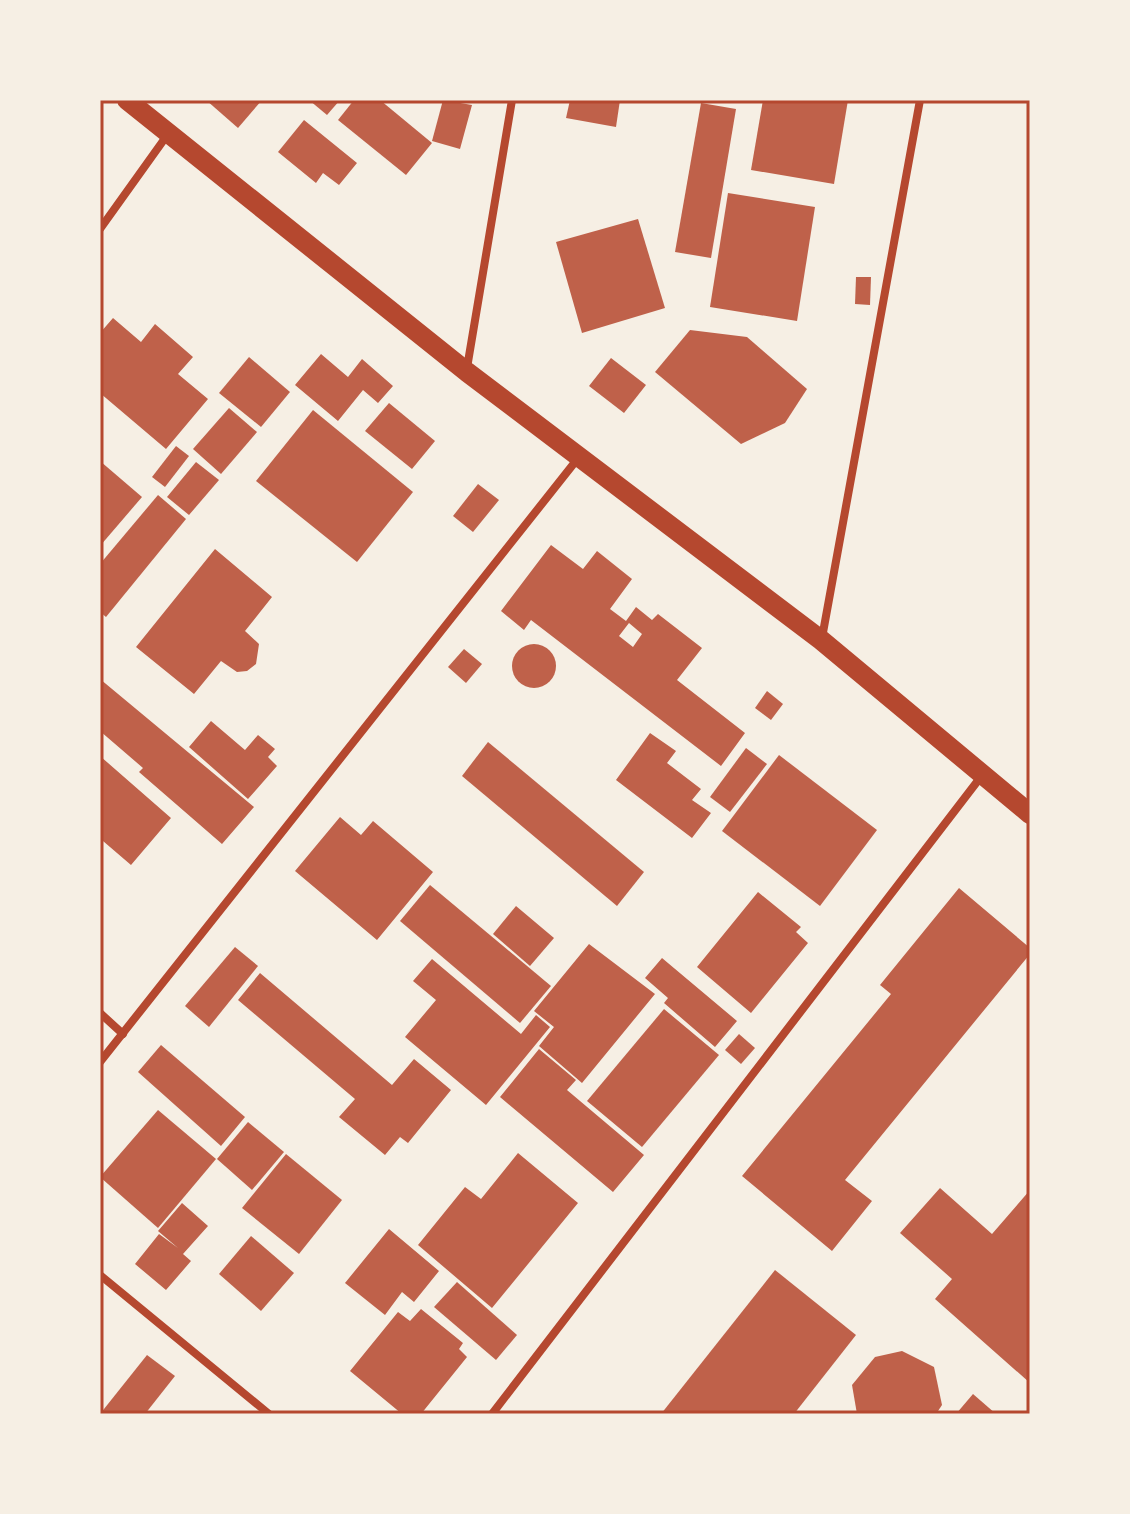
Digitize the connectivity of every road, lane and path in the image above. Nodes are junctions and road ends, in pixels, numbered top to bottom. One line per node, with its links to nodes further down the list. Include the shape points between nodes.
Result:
1 (127, 100): 4 (main road)
2 (512, 100): 6 (street)
3 (920, 100): 8 (street)
4 (169, 134): 5 (street); 6 (main road)
5 (100, 229)
6 (467, 372): 7 (main road)
7 (579, 456): 8 (main road); 12 (street)
8 (821, 640): 9 (main road)
9 (983, 774): 10 (main road); 16 (street)
10 (1030, 814)
11 (100, 1013): 12 (street)
12 (123, 1034): 13 (street)
13 (100, 1062)
14 (100, 1275): 15 (street)
15 (269, 1414)
16 (492, 1414)

